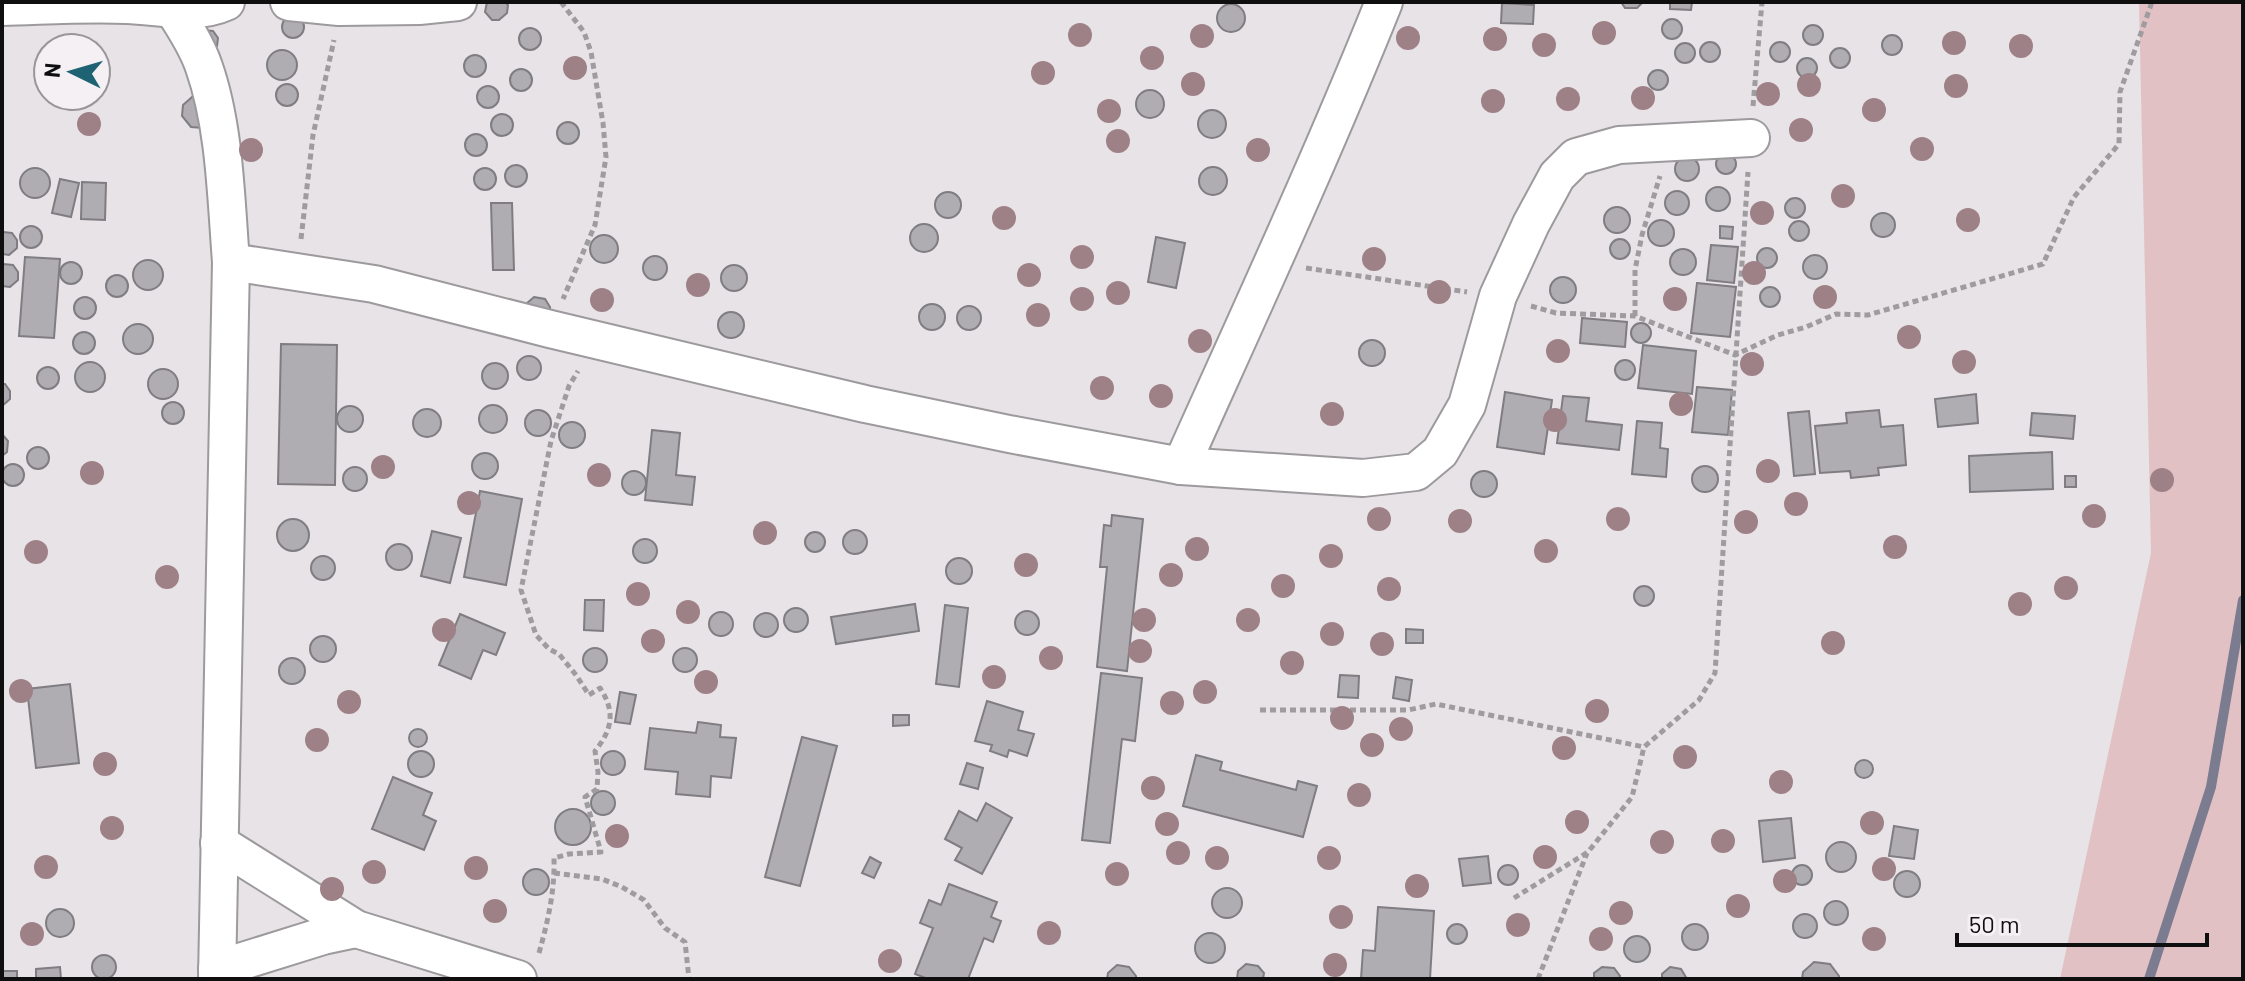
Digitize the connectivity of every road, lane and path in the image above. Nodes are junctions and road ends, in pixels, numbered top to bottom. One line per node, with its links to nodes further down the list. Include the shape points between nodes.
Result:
1 (226, 2): 10 (street, via 198,10)
2 (289, 2): 9 (street)
3 (458, 2): 9 (street)
4 (561, 2): 16 (path, via 584,32 591,52 606,157 595,225)
5 (1384, 2): 20 (street)
6 (1762, 2): 11 (path)
7 (2152, 2): 19 (path, via 2120,92 2119,144 2074,197 2043,264 1868,315 1836,314)
8 (2, 7): 10 (street)
9 (339, 7): 14 (path, via 313,135)
10 (172, 8): 13 (street, via 212,92)
11 (1751, 138): 12 (street); 19 (path)
12 (1670, 142): 15 (path, via 1642,235); 20 (street, via 1596,150 1576,157 1557,176 1498,296 1467,405 1440,452 1416,472 1363,478)
13 (231, 262): 14 (street); 23 (street)
14 (299, 272): 16 (street, via 374,284)
15 (1635, 316)
16 (550, 329): 18 (street)
17 (1686, 334): 19 (path)
18 (599, 340): 20 (street, via 865,404); 25 (path, via 569,386 551,441 521,590 536,635 559,654 589,695 600,688 610,709 607,736 595,751 597,789 585,797 601,852 554,858)
19 (1735, 355): 22 (path, via 1715,673 1699,700)
20 (1181, 466)
21 (1260, 710): 22 (path, via 1408,710 1436,704)
22 (1644, 747): 24 (path, via 1632,797)
23 (219, 843): 27 (street); 29 (street)
24 (1588, 852): 26 (path); 31 (path)
25 (554, 873): 28 (path, via 549,918); 30 (path, via 602,879 644,900 665,928 685,942)
26 (1514, 898)
27 (356, 929): 28 (street); 29 (street)
28 (527, 971)
29 (217, 974)
30 (689, 979)
31 (1538, 979)

